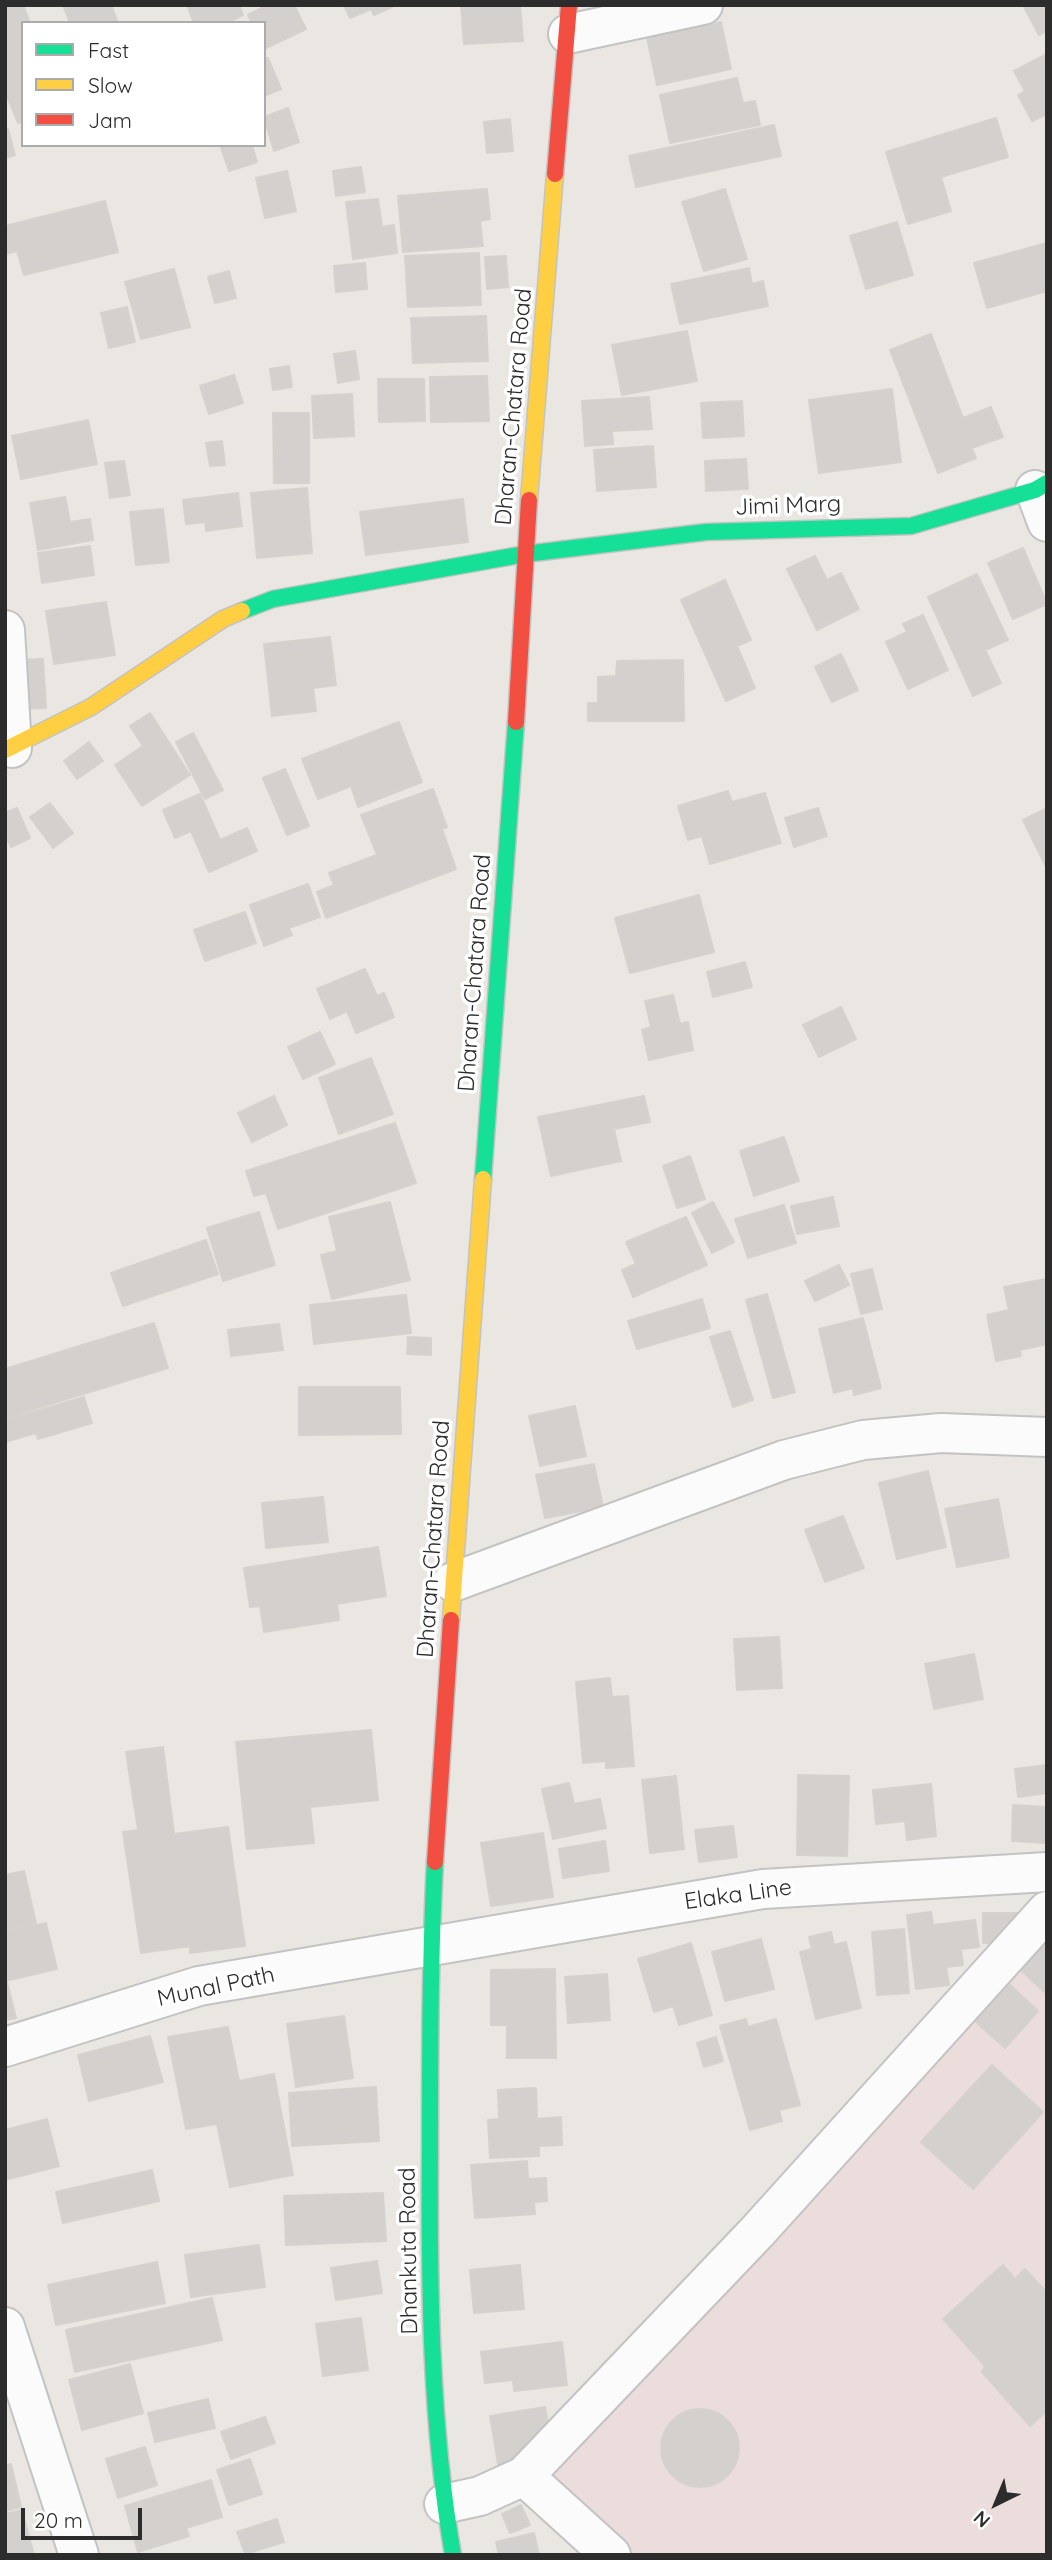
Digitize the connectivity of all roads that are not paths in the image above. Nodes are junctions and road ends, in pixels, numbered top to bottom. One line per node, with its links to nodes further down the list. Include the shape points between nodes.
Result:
1 (703, 5): 2 (street)
2 (569, 20): 4 (main road, Dharan-Chatara Road)
3 (1043, 498): 4 (main road, Jimi Marg, via 911,526 706,531)
4 (525, 554): 6 (main road, Jimi Marg, via 273,599 223,619 91,707); 8 (main road, Dharan-Chatara Road)
5 (5, 630): 6 (street)
6 (9, 749)
7 (1047, 1437): 8 (street, via 941,1433 863,1440 784,1460)
8 (453, 1582): 11 (main road, Dharan-Chatara Road)
9 (1047, 1872): 11 (street, Elaka Line, via 763,1889)
10 (1047, 1911): 14 (street, via 757,2232)
11 (431, 1945): 12 (street, Munal Path, via 199,1986); 15 (main road, Dhankuta Road, via 429,2273)
12 (5, 2047)
13 (5, 2327): 16 (street)
14 (524, 2476): 15 (street, via 480,2496); 18 (street)
15 (444, 2504): 17 (main road, Dhankuta Road)
16 (79, 2555)
17 (453, 2555)
18 (611, 2555)

